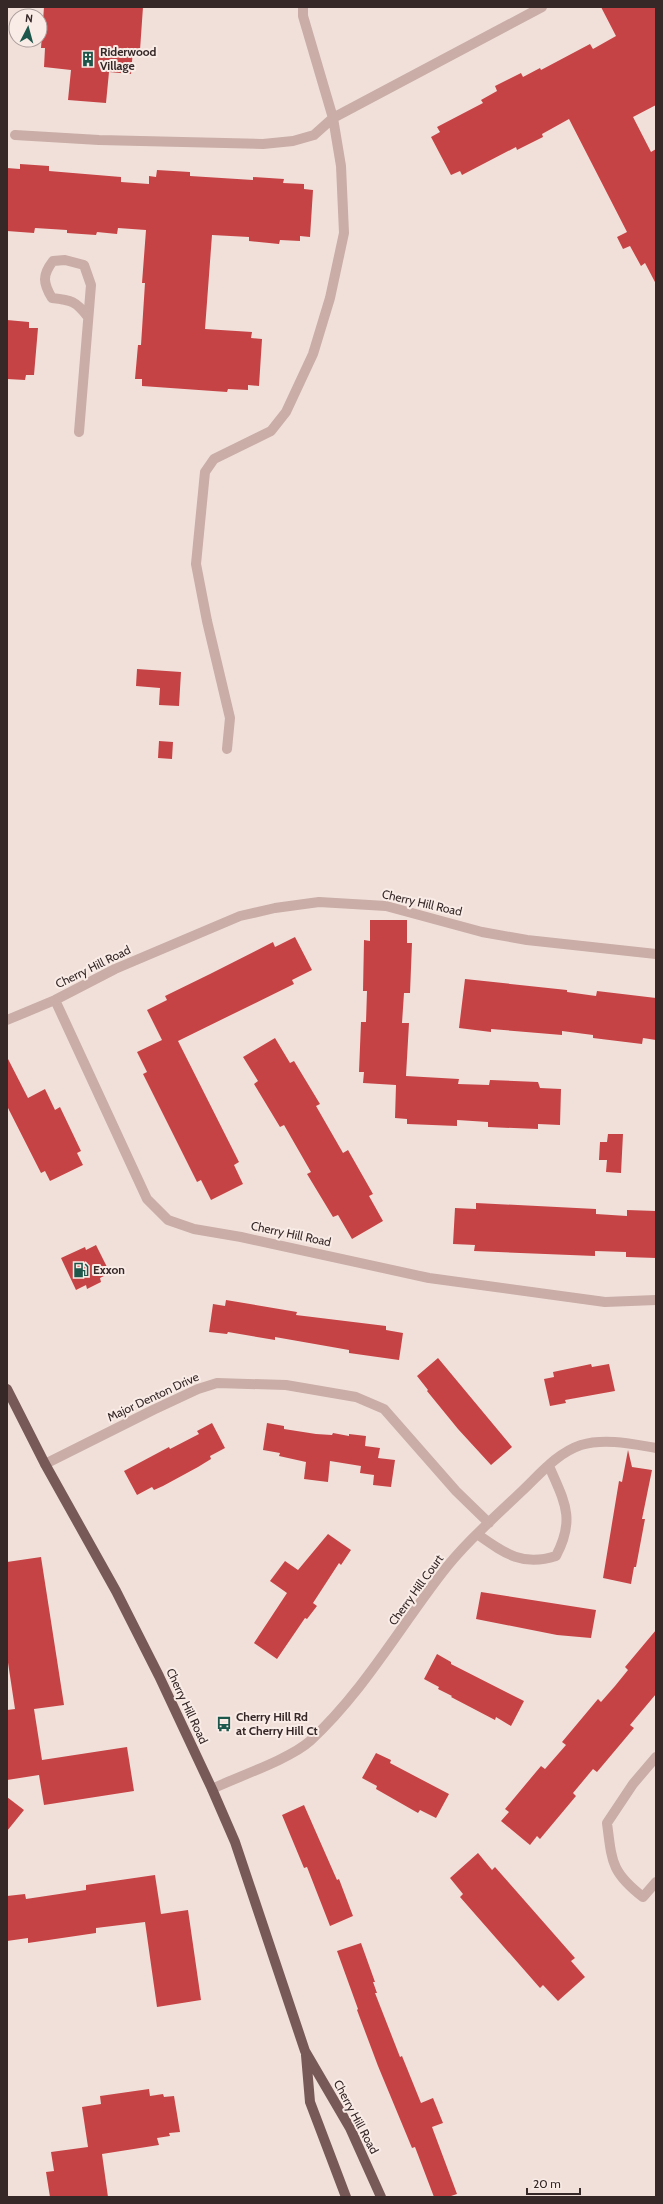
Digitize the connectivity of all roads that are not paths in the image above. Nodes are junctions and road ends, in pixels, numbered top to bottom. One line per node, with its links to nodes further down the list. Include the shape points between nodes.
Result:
1 (302, 7): 3 (street)
2 (542, 7): 3 (street)
3 (333, 118): 4 (street, via 314,135 293,141 264,144 99,140); 7 (street, via 341,166 344,233 330,298 313,354 286,412 271,431 214,459 205,472 196,564 230,718)
4 (15, 134)
5 (88, 317): 5 (street, via 91,285 84,265 65,260 53,261 46,270 44,286 52,298 78,304); 6 (street)
6 (79, 432)
7 (227, 750)
8 (656, 954): 9 (street, Cherry Hill Road, via 527,940 482,932 386,906 319,902 240,916 115,969)
9 (55, 1000): 10 (street, Cherry Hill Road); 11 (street, Cherry Hill Road, via 147,1198 168,1220 194,1229 429,1278 605,1302)
10 (7, 1020)
11 (656, 1300)
12 (7, 1389): 14 (main road, Cherry Hill Road)
13 (656, 1448): 15 (street, Cherry Hill Court, via 597,1442 569,1450)
14 (45, 1464): 16 (street, Major Denton Drive, via 166,1404 217,1383 286,1385 356,1397 384,1409 456,1491); 19 (main road, Cherry Hill Road, via 116,1592)
15 (548, 1466): 16 (street, Cherry Hill Court); 17 (street, via 567,1507 566,1532 556,1556 541,1561 516,1558)
16 (489, 1523): 17 (street, Cherry Hill Court)
17 (477, 1534): 19 (street, Cherry Hill Court, via 442,1573 352,1699 308,1742 296,1751)
18 (656, 1757): 20 (street, via 633,1784 607,1823 612,1860 625,1883 643,1897)
19 (212, 1789): 21 (main road, Cherry Hill Road, via 235,1842)
20 (656, 1882)
21 (305, 2051): 22 (main road, Cherry Hill Road, via 310,2102); 23 (main road, Cherry Hill Road, via 350,2128)
22 (346, 2197)
23 (381, 2197)

